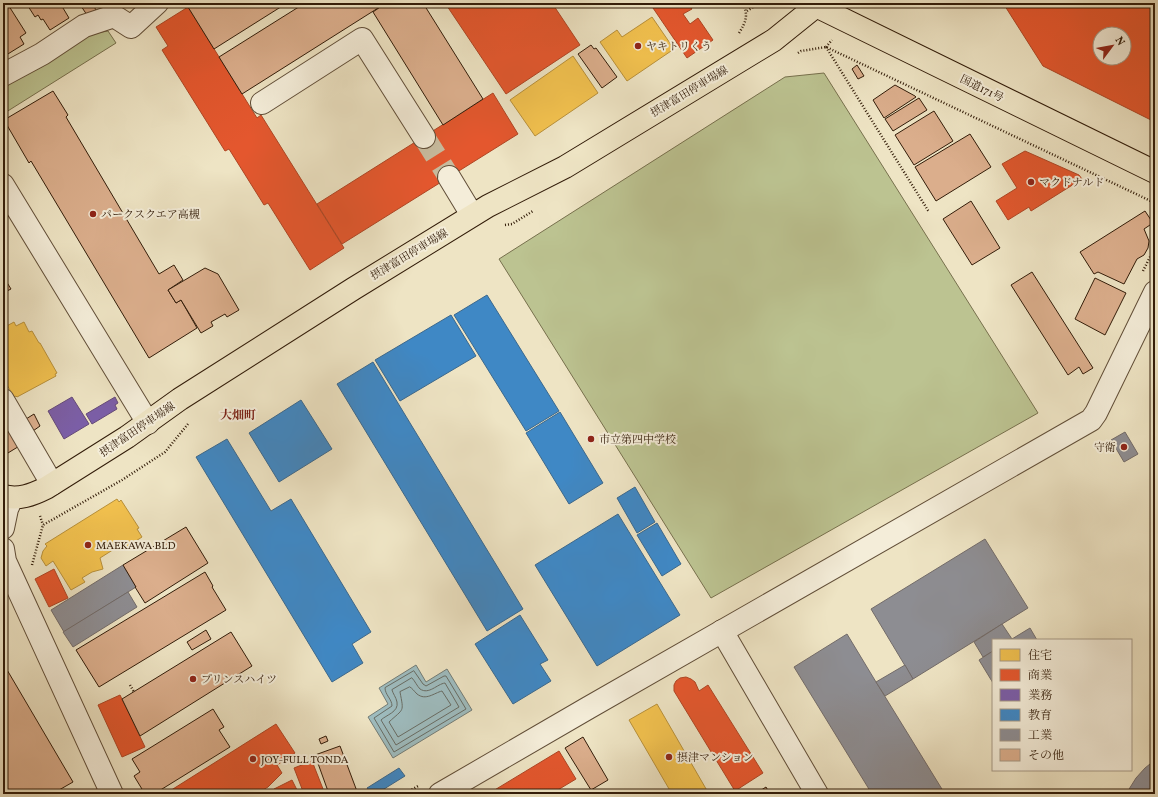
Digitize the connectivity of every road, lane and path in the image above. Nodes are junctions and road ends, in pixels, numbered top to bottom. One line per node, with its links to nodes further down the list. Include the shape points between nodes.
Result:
1 (156, 3): 9 (street, via 131,27 114,16 84,26 42,54)
2 (742, 3): 5 (path)
3 (759, 3): 5 (path)
4 (815, 4): 12 (main road, 国道171号); 18 (main road, 摂津富田停車場線, via 774,40 565,167)
5 (747, 11): 6 (path, via 745,23)
6 (738, 35)
7 (826, 47): 8 (path, via 801,51); 15 (path); 17 (path)
8 (794, 55)
9 (3, 75)
10 (262, 103): 11 (street, via 362,39)
11 (424, 137)
12 (1155, 172)
13 (449, 177): 18 (street)
14 (3, 185): 25 (street)
15 (1154, 201)
16 (539, 208): 19 (path, via 512,224)
17 (929, 212)
18 (472, 215): 25 (main road, 摂津富田停車場線, via 270,341 180,399)
19 (505, 225)
20 (1155, 247): 21 (path)
21 (1142, 274)
22 (1155, 292): 31 (street, via 1092,420)
23 (3, 400): 26 (street)
24 (191, 420): 30 (path, via 165,452 43,525)
25 (148, 423): 26 (main road, 摂津富田停車場線)
26 (52, 484): 27 (main road, 摂津富田停車場線, via 32,494)
27 (7, 497): 28 (street, via 8,509)
28 (3, 528)
29 (3, 549): 35 (street, via 5,561)
30 (31, 569)
31 (722, 631): 34 (street); 37 (street)
32 (130, 685): 33 (path)
33 (134, 692)
34 (432, 788): 36 (path)
35 (112, 794)
36 (404, 794)
37 (817, 794)

